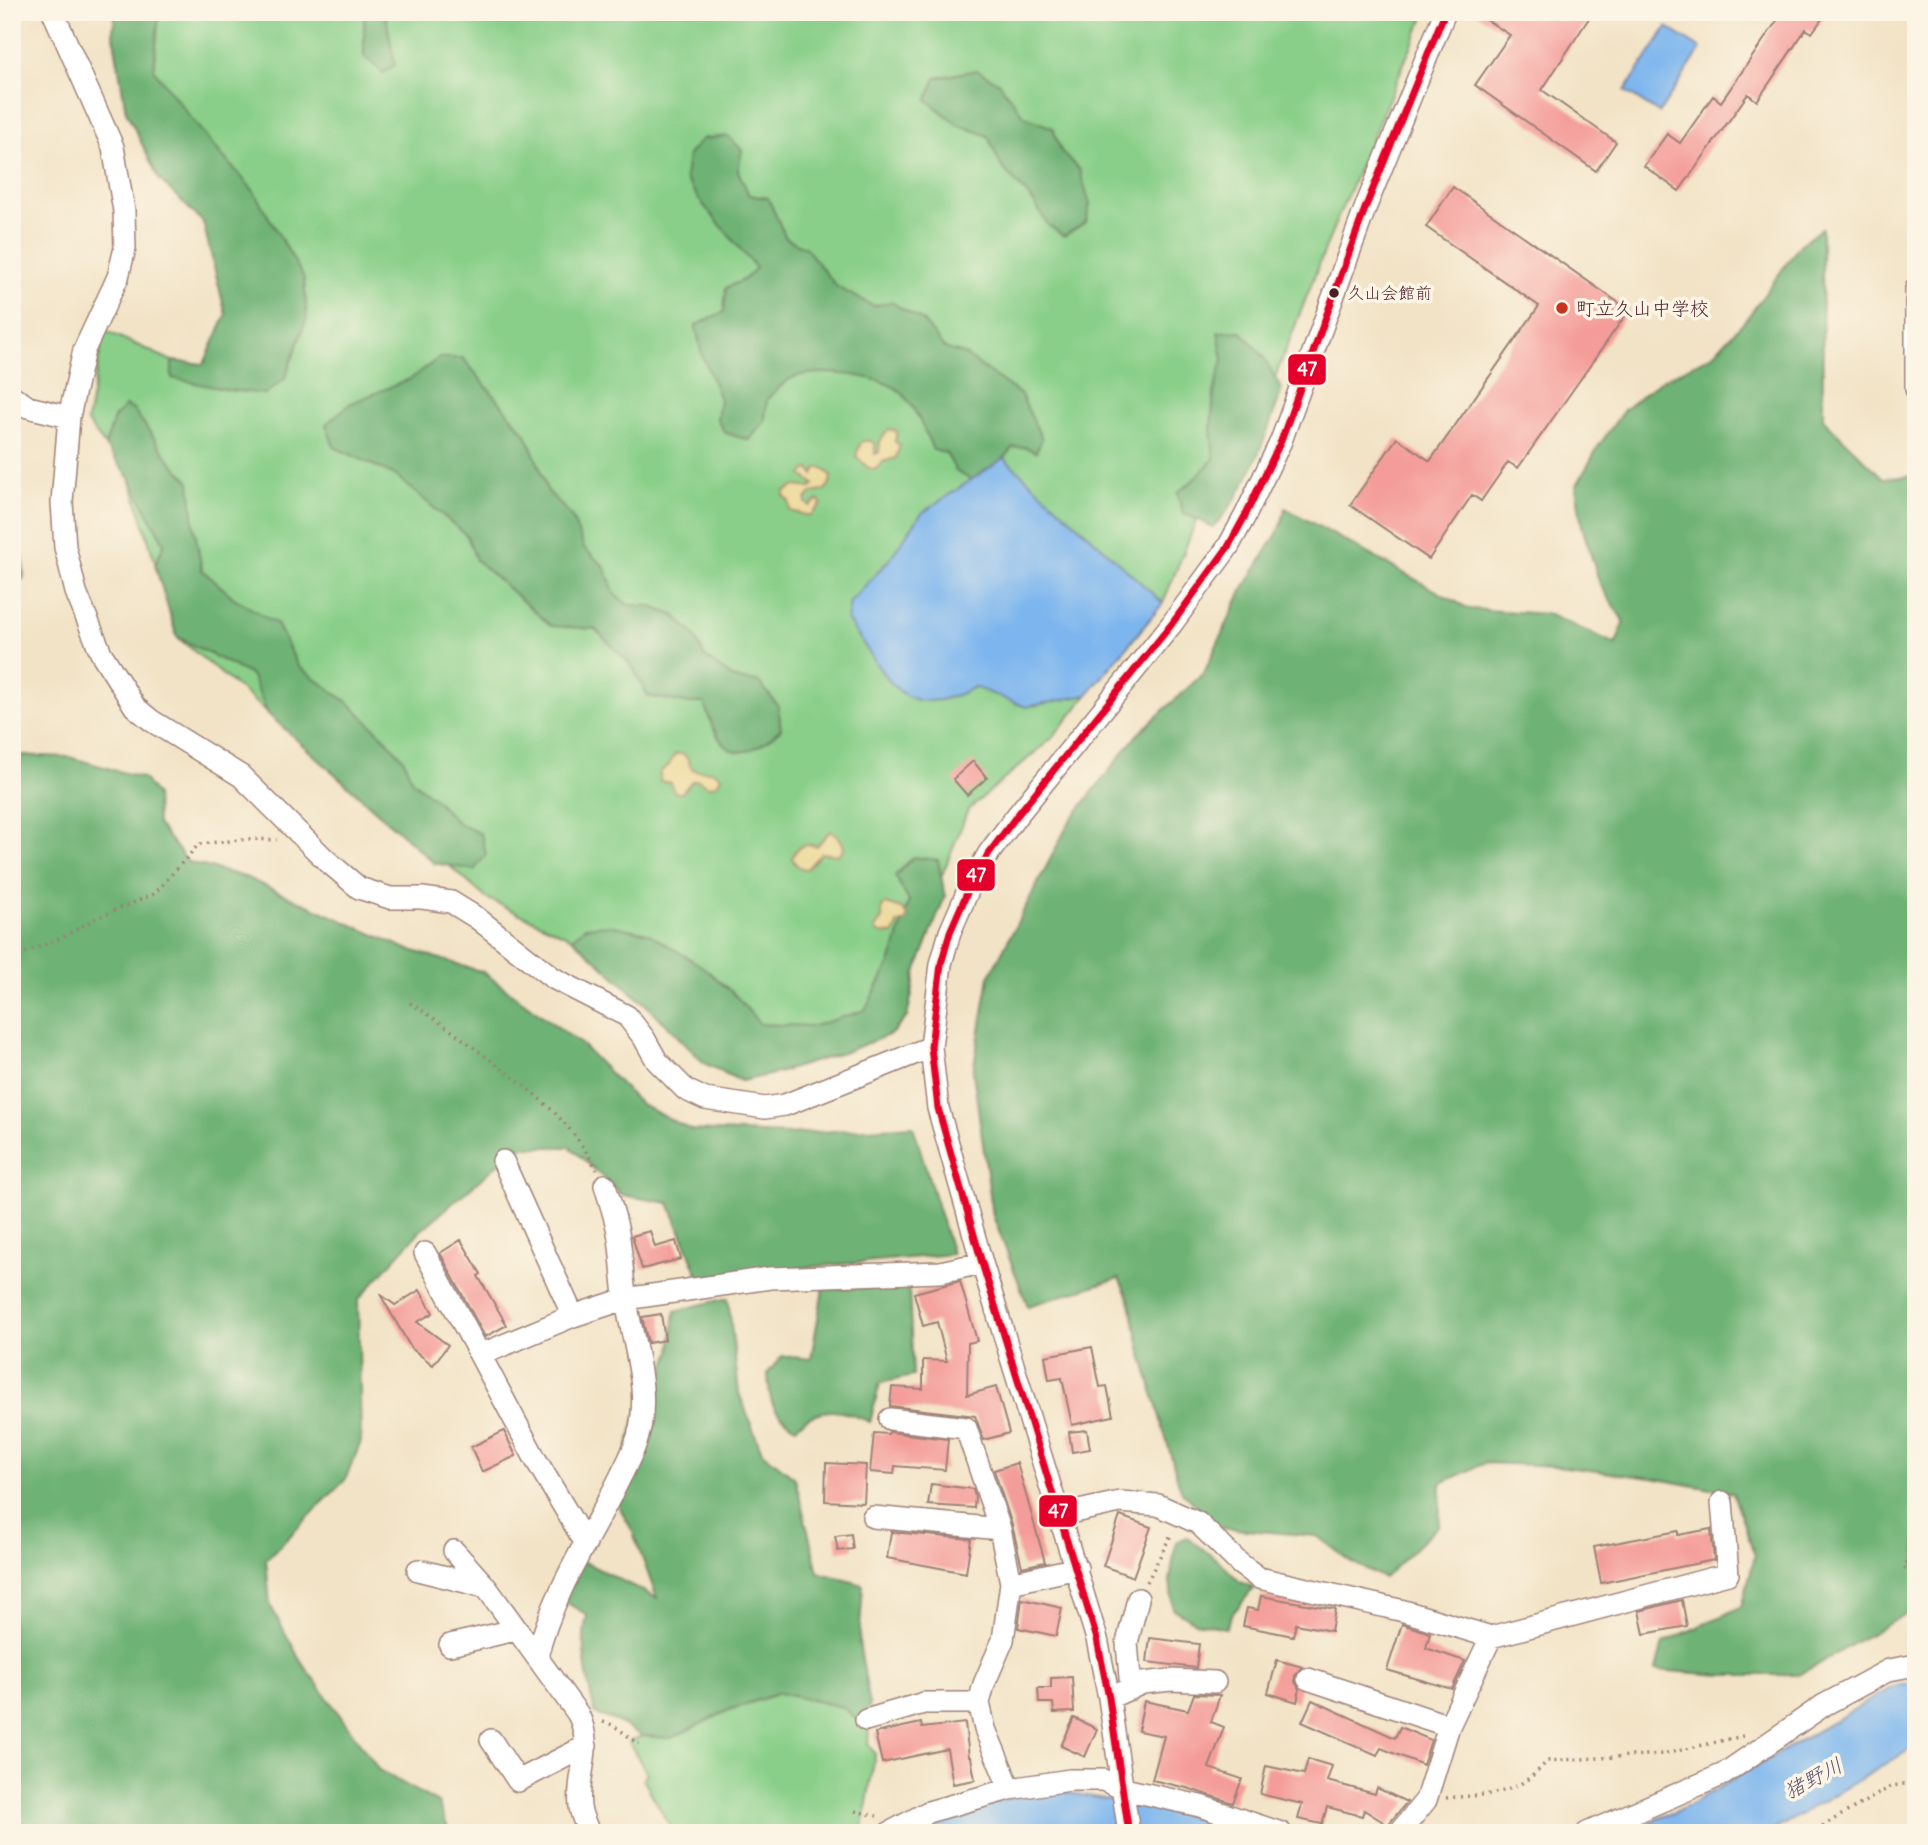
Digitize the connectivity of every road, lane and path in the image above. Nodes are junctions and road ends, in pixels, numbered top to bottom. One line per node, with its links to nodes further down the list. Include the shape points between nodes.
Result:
1 (53, 12): 6 (street, via 113,147 124,211 125,248 118,277 84,350)
2 (1445, 12): 10 (street, via 1366,206 1281,441 1256,495 1196,592 989,853 947,943)
3 (1916, 289): 4 (street)
4 (1916, 389)
5 (12, 396): 6 (street, via 28,407)
6 (69, 417): 7 (street, via 62,502 65,547 76,592 101,653 135,707 241,776)
7 (306, 839): 8 (path, via 198,844 154,894); 10 (street, via 359,888 390,898 451,902 478,918 553,978 627,1016 670,1076 705,1099 765,1108 785,1105)
8 (12, 958)
9 (410, 1003): 12 (path, via 551,1107 583,1144)
10 (932, 1047): 14 (street, via 938,1108)
11 (503, 1161): 16 (street)
12 (605, 1185): 15 (street, via 618,1231)
13 (425, 1253): 17 (street)
14 (982, 1264): 15 (street, via 940,1272 770,1278); 20 (street)
15 (625, 1299): 16 (street); 24 (street, via 642,1384 642,1418 635,1446)
16 (573, 1316): 17 (street)
17 (480, 1355): 24 (street)
18 (890, 1419): 23 (street, via 966,1428)
19 (1722, 1502): 34 (street, via 1728,1574)
20 (1060, 1515): 21 (street, via 1120,1502 1158,1505); 27 (street)
21 (1182, 1516): 32 (path); 34 (street, via 1198,1523 1259,1578 1404,1611)
22 (873, 1517): 23 (street)
23 (1000, 1530): 30 (street)
24 (586, 1544): 36 (street, via 560,1591)
25 (454, 1551): 31 (street)
26 (1916, 1552): 29 (path, via 1904,1568)
27 (1077, 1568): 30 (street); 41 (street)
28 (418, 1570): 31 (street)
29 (1916, 1579)
30 (1012, 1583): 42 (street, via 1003,1640)
31 (486, 1587): 33 (street)
32 (1138, 1600): 40 (street, via 1126,1643)
33 (515, 1630): 35 (street); 36 (street)
34 (1491, 1637): 45 (street)
35 (450, 1645)
36 (537, 1657): 43 (street)
37 (1916, 1665): 62 (street, via 1889,1670 1824,1705 1724,1774)
38 (1308, 1679): 45 (street)
39 (1214, 1682): 40 (street, via 1171,1680)
40 (1131, 1689): 41 (street)
41 (1109, 1698): 52 (street)
42 (979, 1703): 44 (street, via 924,1703); 51 (street)
43 (578, 1714): 48 (path, via 613,1726); 49 (street)
44 (866, 1720)
45 (1449, 1726): 53 (street)
46 (1744, 1735): 53 (path, via 1664,1754 1547,1761 1535,1775 1511,1789 1492,1795)
47 (491, 1740): 49 (street, via 518,1781)
48 (639, 1744)
49 (586, 1746): 58 (street, via 580,1808)
50 (1916, 1782): 63 (path, via 1892,1786)
51 (1010, 1789): 52 (street, via 1103,1780); 56 (street)
52 (1124, 1789): 59 (street); 60 (street, via 1200,1806)
53 (1426, 1800): 61 (street)
54 (855, 1811): 56 (path)
55 (12, 1814): 57 (path)
56 (883, 1824)
57 (30, 1833)
58 (589, 1833)
59 (1129, 1833)
60 (1281, 1833)
61 (1399, 1833)
62 (1587, 1833)
63 (1810, 1833)

